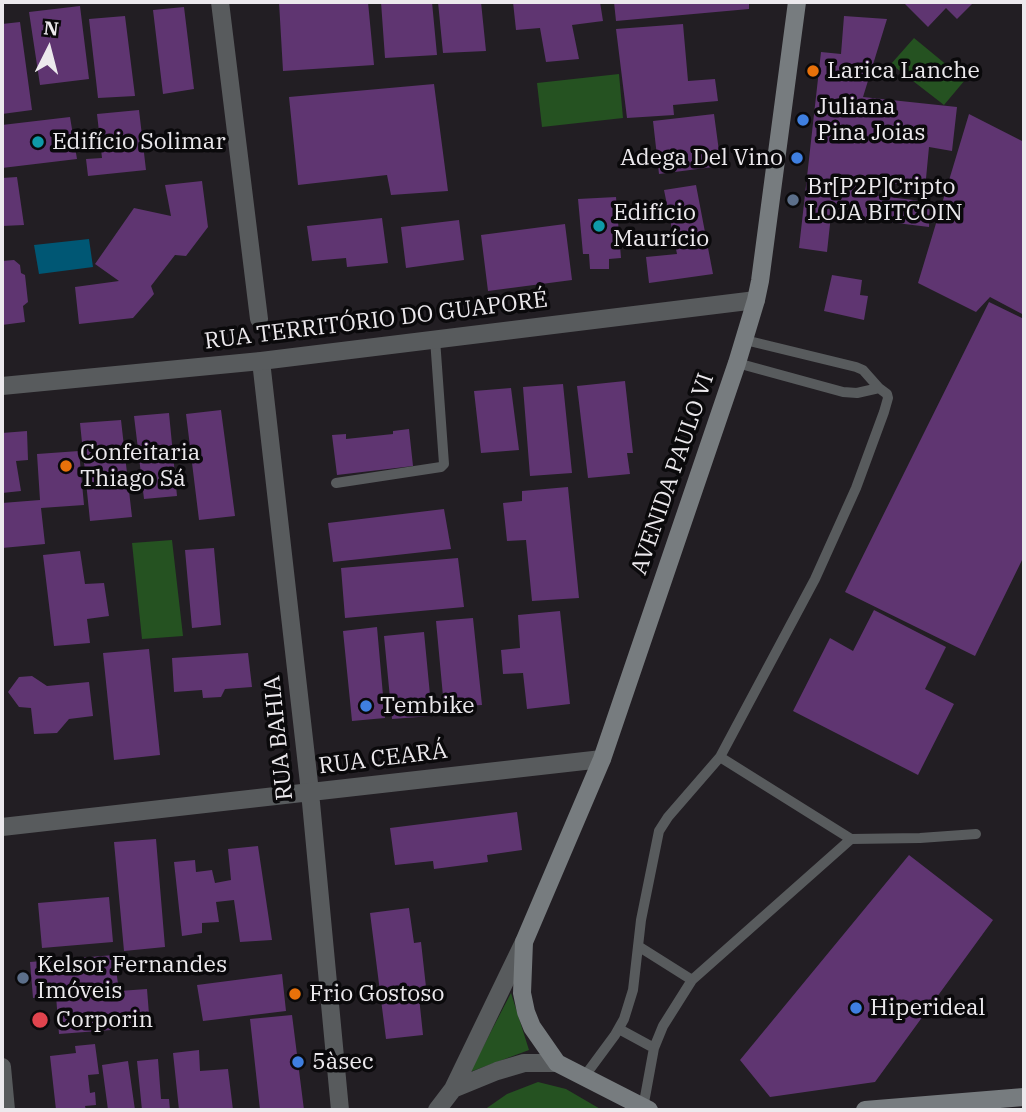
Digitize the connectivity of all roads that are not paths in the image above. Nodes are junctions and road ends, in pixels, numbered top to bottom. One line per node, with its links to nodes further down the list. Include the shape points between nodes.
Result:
1 (220, 2): 4 (street)
2 (797, 2): 3 (main road, AVENIDA PAULO VI)
3 (756, 300): 5 (street, RUA TERRITÓRIO DO GUAPORÉ); 6 (main road, AVENIDA PAULO VI)
4 (259, 319)
5 (435, 339): 7 (street, RUA TERRITÓRIO DO GUAPORÉ); 11 (lane, via 444,464)
6 (745, 340): 8 (main road, AVENIDA PAULO VI); 10 (lane, via 856,367)
7 (261, 361): 9 (street, RUA TERRITÓRIO DO GUAPORÉ); 14 (street, RUA BAHIA)
8 (737, 363): 10 (lane, via 843,392); 13 (main road, AVENIDA PAULO VI)
9 (2, 386)
10 (879, 388): 12 (lane, via 887,394 887,402 856,488 815,579)
11 (336, 483)
12 (720, 757): 17 (lane); 19 (lane, via 659,831)
13 (602, 759): 14 (street, RUA CEARÁ); 18 (main road, AVENIDA PAULO VI)
14 (310, 792): 15 (street, RUA CEARÁ); 31 (street, RUA BAHIA)
15 (2, 827)
16 (976, 834): 17 (lane)
17 (852, 839): 20 (lane)
18 (524, 942): 23 (main road, AVENIDA PAULO VI, via 526,1012); 26 (street, AVENIDA PAULO VI)
19 (638, 946): 20 (lane); 21 (lane, via 633,990)
20 (692, 980): 22 (lane)
21 (619, 1029): 22 (lane); 25 (lane)
22 (654, 1048): 29 (lane)
23 (557, 1063): 25 (main road); 26 (street, via 524,1063)
24 (2, 1067): 30 (street)
25 (584, 1077): 29 (main road)
26 (453, 1089): 32 (street, AVENIDA PAULO VI)
27 (1024, 1097): 28 (main road)
28 (992, 1105): 33 (main road)
29 (646, 1109)
30 (6, 1110)
31 (340, 1110)
32 (437, 1110)
33 (865, 1110)

